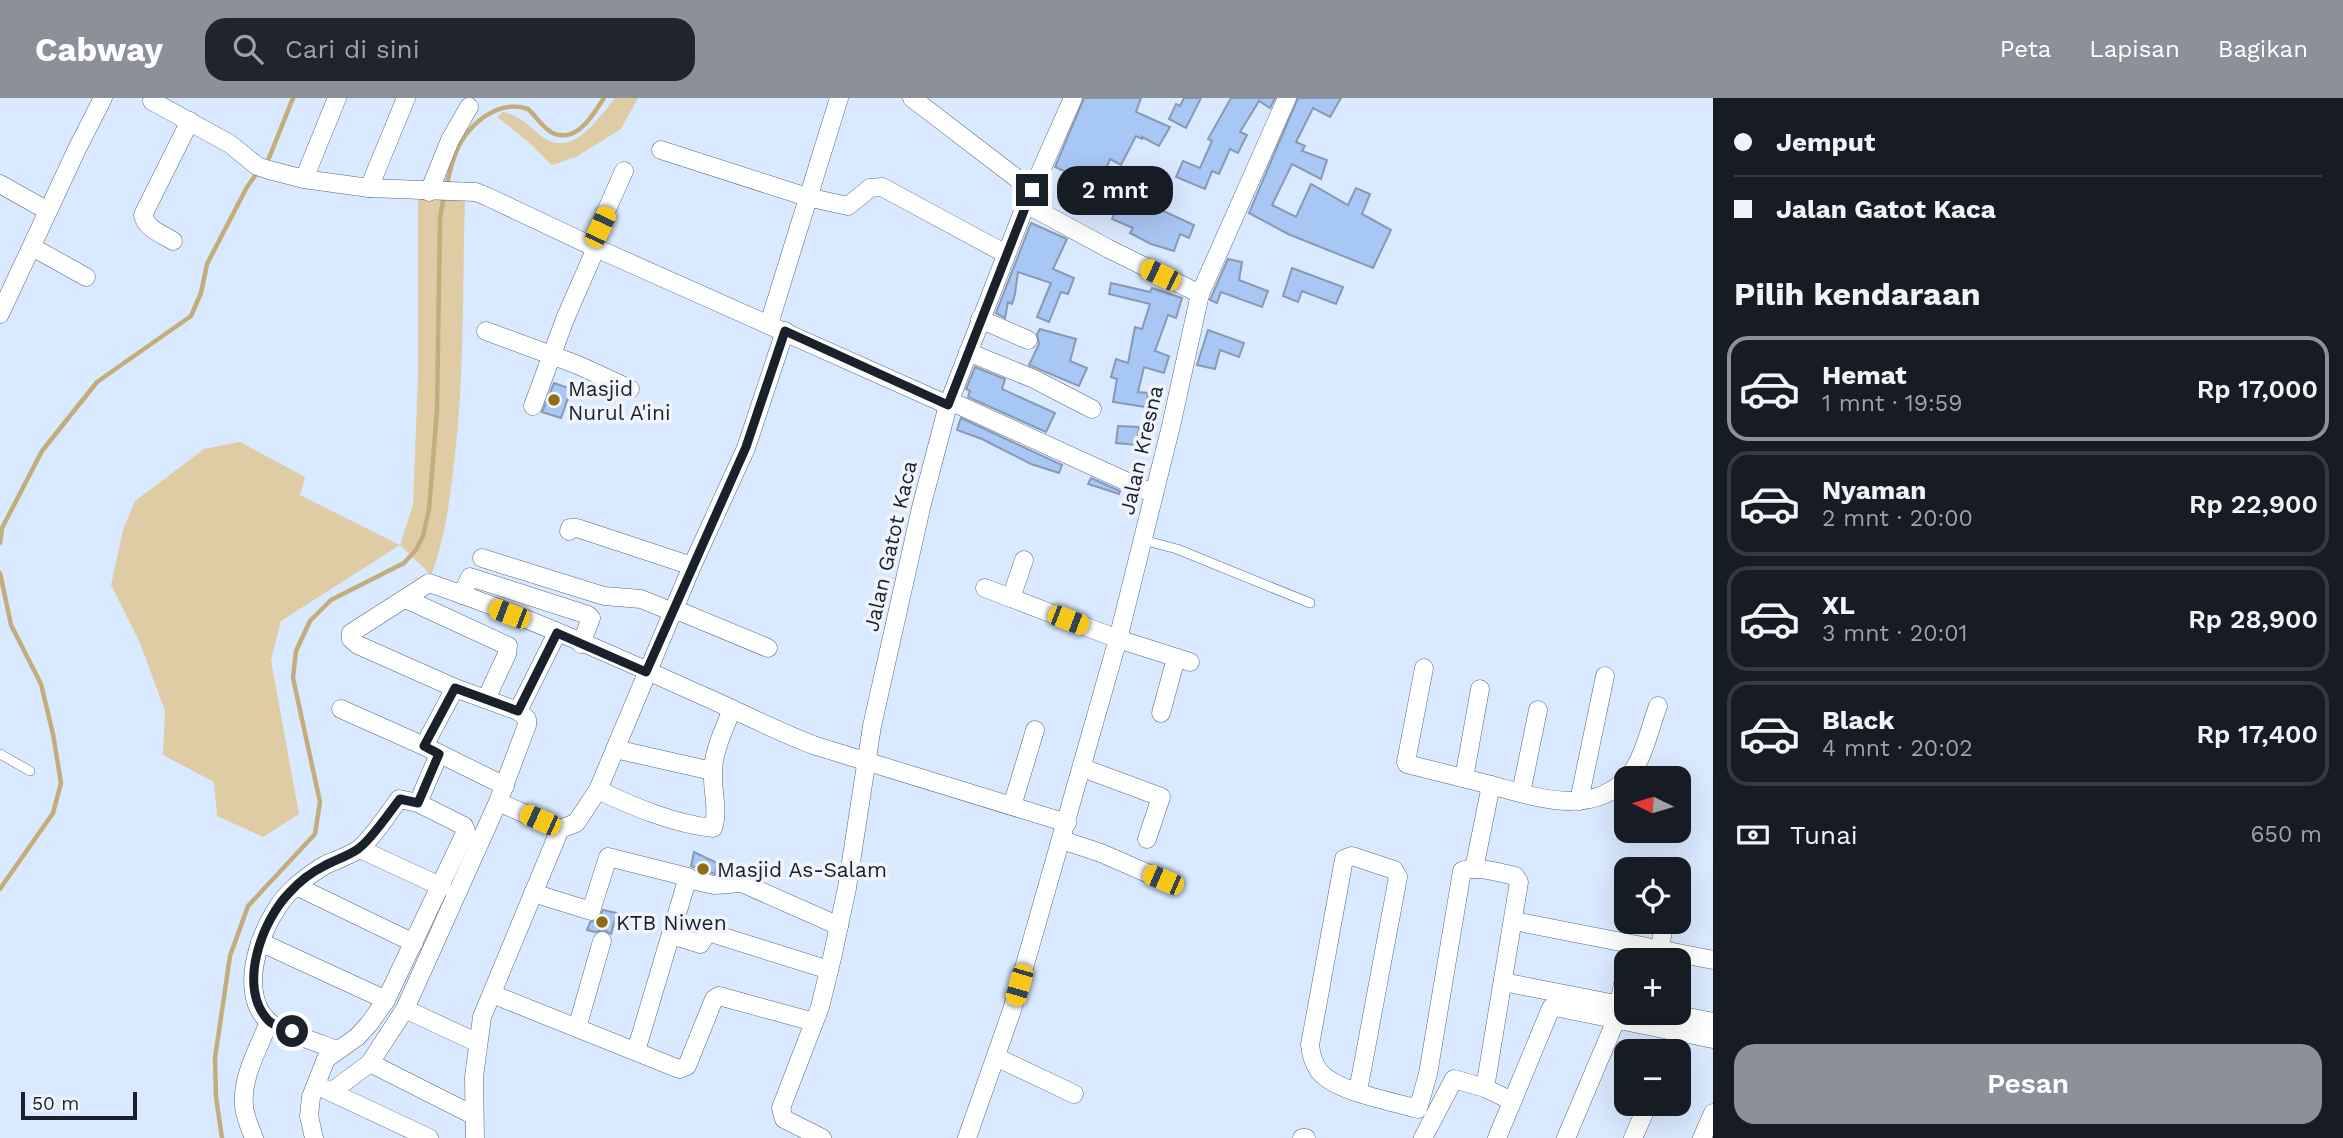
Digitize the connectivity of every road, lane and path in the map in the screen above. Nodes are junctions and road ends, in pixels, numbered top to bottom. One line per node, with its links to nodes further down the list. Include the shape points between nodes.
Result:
1 (103, 98): 19 (street)
2 (337, 98): 13 (street)
3 (406, 98): 15 (street)
4 (839, 98): 17 (street)
5 (912, 98): 18 (street)
6 (1073, 98): 18 (street, Jalan Gatot Kaca)
7 (1287, 98): 25 (street, Jalan Kresna)
8 (149, 99): 10 (street)
9 (469, 107): 16 (street, via 450,140)
10 (190, 121): 13 (street, via 257,166); 20 (street, via 143,215 149,227)
11 (660, 150): 17 (street)
12 (624, 171): 22 (street)
13 (304, 179): 15 (street)
14 (0, 184): 19 (street)
15 (369, 188): 16 (street)
16 (432, 192): 22 (street, via 476,192)
17 (807, 197): 23 (street, via 848,206 870,188 882,187); 28 (street)
18 (1029, 197): 23 (street, Jalan Gatot Kaca); 25 (street, via 1109,249)
19 (48, 211): 21 (street)
20 (173, 240)
21 (32, 247): 24 (street); 26 (street)
22 (594, 247): 28 (street); 32 (street)
23 (1006, 254): 27 (street, Jalan Gatot Kaca)
24 (86, 277)
25 (1200, 294): 37 (street, Jalan Kresna)
26 (2, 305)
27 (981, 318): 30 (street); 31 (street, Jalan Gatot Kaca)
28 (777, 328): 34 (street); 42 (street, via 746,447)
29 (486, 331): 32 (street)
30 (1028, 340)
31 (968, 352): 34 (street, Jalan Gatot Kaca); 36 (street)
32 (551, 354): 33 (street); 35 (street)
33 (630, 389)
34 (949, 403): 37 (street); 69 (street, Jalan Gatot Kaca, via 921,508)
35 (533, 406)
36 (1092, 409)
37 (1154, 494): 39 (street, Jalan Kresna)
38 (569, 531): 42 (street, via 577,528)
39 (1143, 540): 47 (lane, via 1177,549); 50 (street, Jalan Kresna)
40 (482, 558): 48 (street, via 604,596 641,599)
41 (1024, 561): 45 (street)
42 (692, 566): 48 (street)
43 (985, 588): 45 (street)
44 (462, 595): 46 (street, via 429,583); 49 (street); 51 (street, via 469,576 588,615 591,618)
45 (1011, 598): 50 (street)
46 (405, 599): 56 (street, via 351,633 351,639); 58 (street, via 508,646)
47 (1310, 603)
48 (674, 610): 52 (street); 54 (street)
49 (557, 633): 51 (street); 63 (street)
50 (1118, 639): 64 (street, via 1183,660); 70 (street, Jalan Kresna)
51 (581, 644): 54 (street)
52 (768, 648)
53 (1424, 668): 73 (street, via 1406,762)
54 (646, 672): 61 (street); 66 (street)
55 (1605, 676): 78 (street)
56 (455, 688): 58 (street); 67 (street)
57 (1480, 689): 73 (street)
58 (486, 699): 63 (street)
59 (1658, 706): 78 (street, via 1630,775 1609,793)
60 (341, 709): 67 (street)
61 (732, 709): 69 (street, via 773,729); 72 (street)
62 (1538, 710): 76 (street)
63 (518, 711): 77 (street, via 527,725)
64 (1161, 713)
65 (1035, 730): 80 (street)
66 (615, 749): 72 (street); 75 (street)
67 (431, 750): 77 (street); 79 (street)
68 (0, 754): 71 (lane)
69 (867, 762): 80 (street); 92 (street, Jalan Gatot Kaca)
70 (1083, 768): 82 (street, Jalan Kresna); 83 (street, via 1161,797)
71 (30, 771)
72 (712, 771): 75 (street, via 715,826 711,828 660,815)
73 (1464, 778): 74 (street)
74 (1491, 785): 76 (street); 85 (street)
75 (598, 790): 81 (street, via 576,823)
76 (1521, 793): 78 (street)
77 (501, 794): 81 (street); 104 (street)
78 (1579, 801)
79 (418, 803): 84 (street, via 400,799); 89 (street, via 467,831)
80 (1012, 806): 82 (street)
81 (560, 829): 90 (street)
82 (1065, 831): 87 (street, via 1101,853); 120 (street, Jalan Kresna)
83 (1147, 839)
84 (359, 849): 88 (street, via 322,866); 89 (street)
85 (1474, 869): 91 (street, via 1518,877); 122 (street, via 1462,871)
86 (687, 879): 90 (street, via 608,857 591,911); 92 (street, via 714,885 742,883); 93 (street)
87 (1163, 880)
88 (296, 886): 95 (street); 96 (street)
89 (442, 887): 96 (street)
90 (533, 894): 102 (street)
91 (1514, 921): 97 (street); 101 (street)
92 (839, 926): 100 (street, Jalan Gatot Kaca)
93 (671, 935): 100 (street, via 699,944 708,932); 119 (street)
94 (602, 941): 113 (street)
95 (260, 942): 103 (street); 108 (street, via 254,992)
96 (414, 943): 103 (street)
97 (1614, 948)
98 (1691, 956): 99 (street)
99 (1713, 960)
100 (829, 970): 109 (street, Jalan Gatot Kaca)
101 (1503, 982): 105 (street); 124 (street)
102 (492, 993): 113 (street); 117 (street)
103 (386, 1000): 118 (street, via 369,1024)
104 (405, 1009): 117 (street); 121 (street)
105 (1614, 1009)
106 (1614, 1010): 128 (street, via 1551,1008)
107 (1691, 1018): 110 (street)
108 (269, 1022): 118 (street); 133 (street, via 243,1095)
109 (814, 1022): 119 (street, via 719,996 685,1068); 137 (street, Jalan Gatot Kaca, via 781,1112 784,1119)
110 (1713, 1022)
111 (1614, 1024): 141 (street)
112 (1660, 1025): 114 (street)
113 (577, 1028): 119 (street)
114 (1678, 1032): 115 (street); 116 (street)
115 (1675, 1039)
116 (1713, 1039)
117 (478, 1043): 131 (street)
118 (337, 1050): 125 (street, via 326,1059)
119 (636, 1051)
120 (996, 1057): 127 (street); 138 (street, Jalan Kresna)
121 (370, 1063): 125 (street); 131 (street)
122 (1428, 1074): 123 (street); 129 (street)
123 (1454, 1079): 124 (street); 129 (street)
124 (1485, 1088): 128 (street)
125 (324, 1089): 134 (street, via 309,1116); 135 (street)
126 (1357, 1091): 126 (street, via 1398,877 1394,870 1352,856 1344,859 1310,1045 1312,1058 1330,1081); 129 (street)
127 (1074, 1094)
128 (1513, 1101): 140 (street)
129 (1426, 1112): 139 (street)
130 (1713, 1113): 143 (street)
131 (473, 1115): 136 (street)
132 (1643, 1116): 142 (street)
133 (254, 1138)
134 (314, 1138)
135 (429, 1138)
136 (475, 1138)
137 (822, 1138)
138 (967, 1138)
139 (1423, 1138)
140 (1497, 1138)
141 (1566, 1138)
142 (1633, 1138)
143 (1702, 1138)

